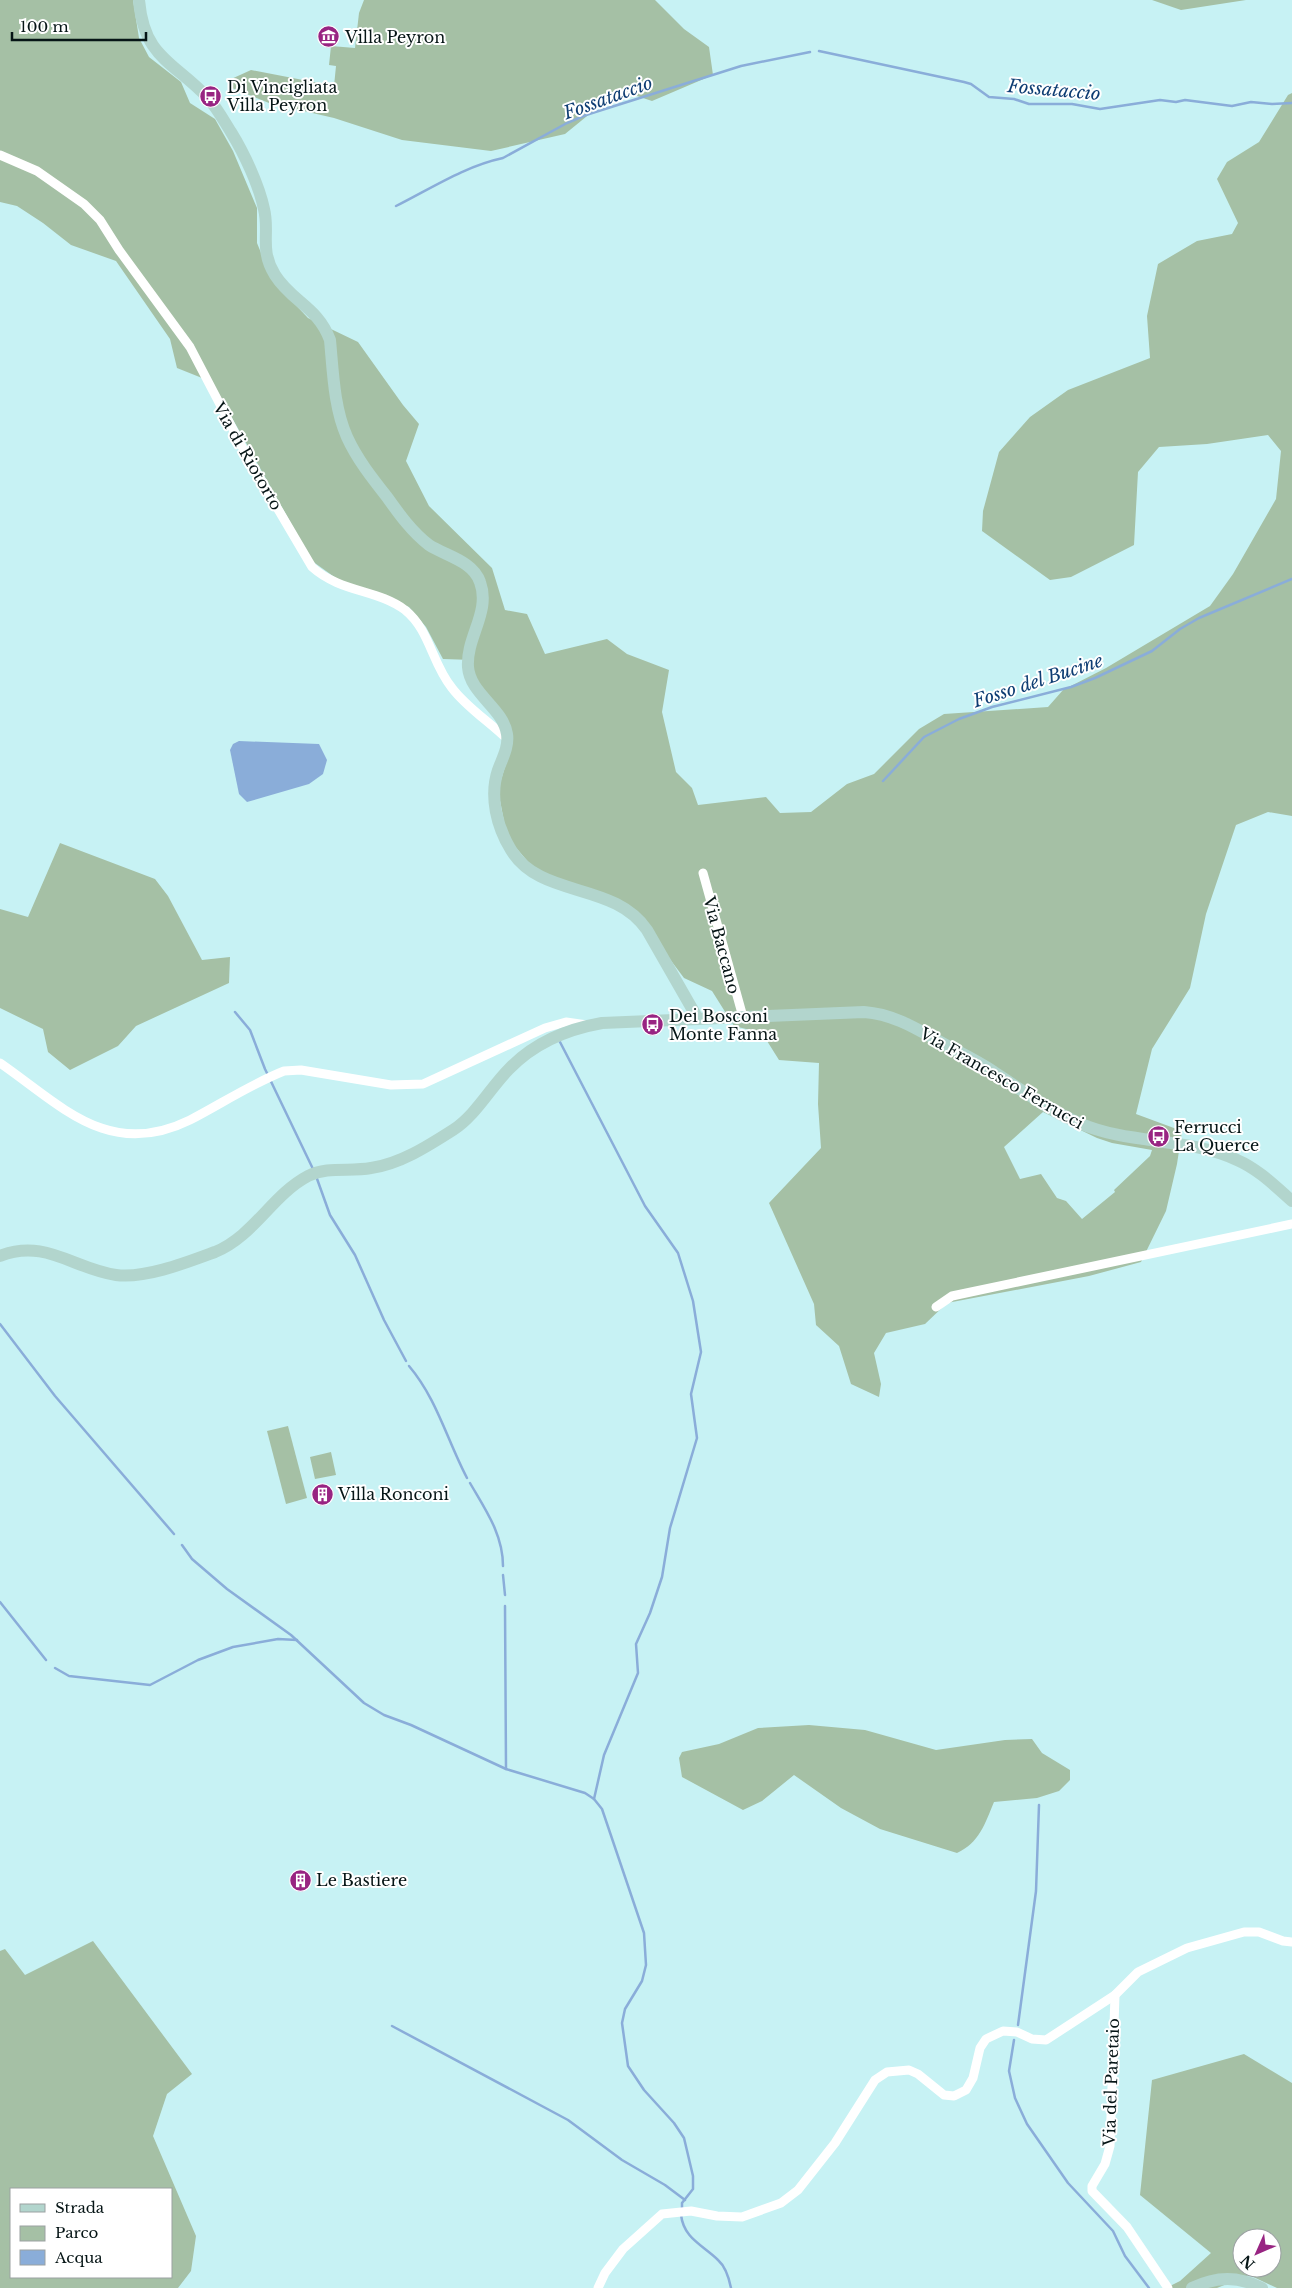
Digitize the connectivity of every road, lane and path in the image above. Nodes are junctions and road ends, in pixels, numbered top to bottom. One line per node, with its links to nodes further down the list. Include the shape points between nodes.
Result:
1 (139, 0): 3 (main road, via 142,24 150,44 162,59 208,99 239,147 265,211 265,245 269,264 279,281 316,315 330,340 339,413 358,458 418,535 465,564 480,581 482,614 470,652 468,671 504,725)
2 (0, 155): 3 (street, Via di Riotorto, via 37,171 84,204 100,220 190,347 236,436 312,567 343,587 405,610 425,635 452,689)
3 (508, 740): 6 (main road, via 496,777 494,795 497,818 511,851 533,874 597,895 637,918)
4 (703, 872): 5 (street, Via Baccano)
5 (742, 1017): 6 (main road, Via Francesco Ferrucci); 9 (main road, Via Francesco Ferrucci, via 864,1012 895,1018 993,1071 1048,1108 1080,1124 1111,1134 1191,1146 1226,1155 1249,1166)
6 (698, 1019): 7 (main road, Via Francesco Ferrucci)
7 (589, 1025): 8 (street, via 566,1022 545,1028 423,1084 391,1085 291,1070 270,1077 178,1125 160,1131 131,1134 104,1130 86,1122); 11 (main road, Via Francesco Ferrucci, via 554,1037 526,1054 456,1127 395,1162 370,1169 315,1173 290,1188 248,1230 225,1247 149,1273 116,1275 46,1252 33,1250)
8 (0, 1063)
9 (1292, 1201)
10 (1292, 1224): 12 (street, via 952,1296)
11 (0, 1256)
12 (936, 1307)
13 (1292, 1942): 14 (street, via 1258,1932 1244,1932 1188,1948 1138,1972)
14 (1114, 1995): 15 (street, via 1046,2040 1003,2030 986,2040 980,2048 973,2078 966,2090 954,2096 944,2095 909,2070 887,2072 875,2080 842,2132 798,2190 781,2203 742,2217 691,2211 662,2214 623,2249); 16 (street, Via del Paretaio, via 1110,2146 1092,2191 1127,2227)
15 (598, 2288)
16 (1168, 2288)
17 (1192, 2288): 18 (main road, via 1224,2278 1242,2280)
18 (1262, 2288)

